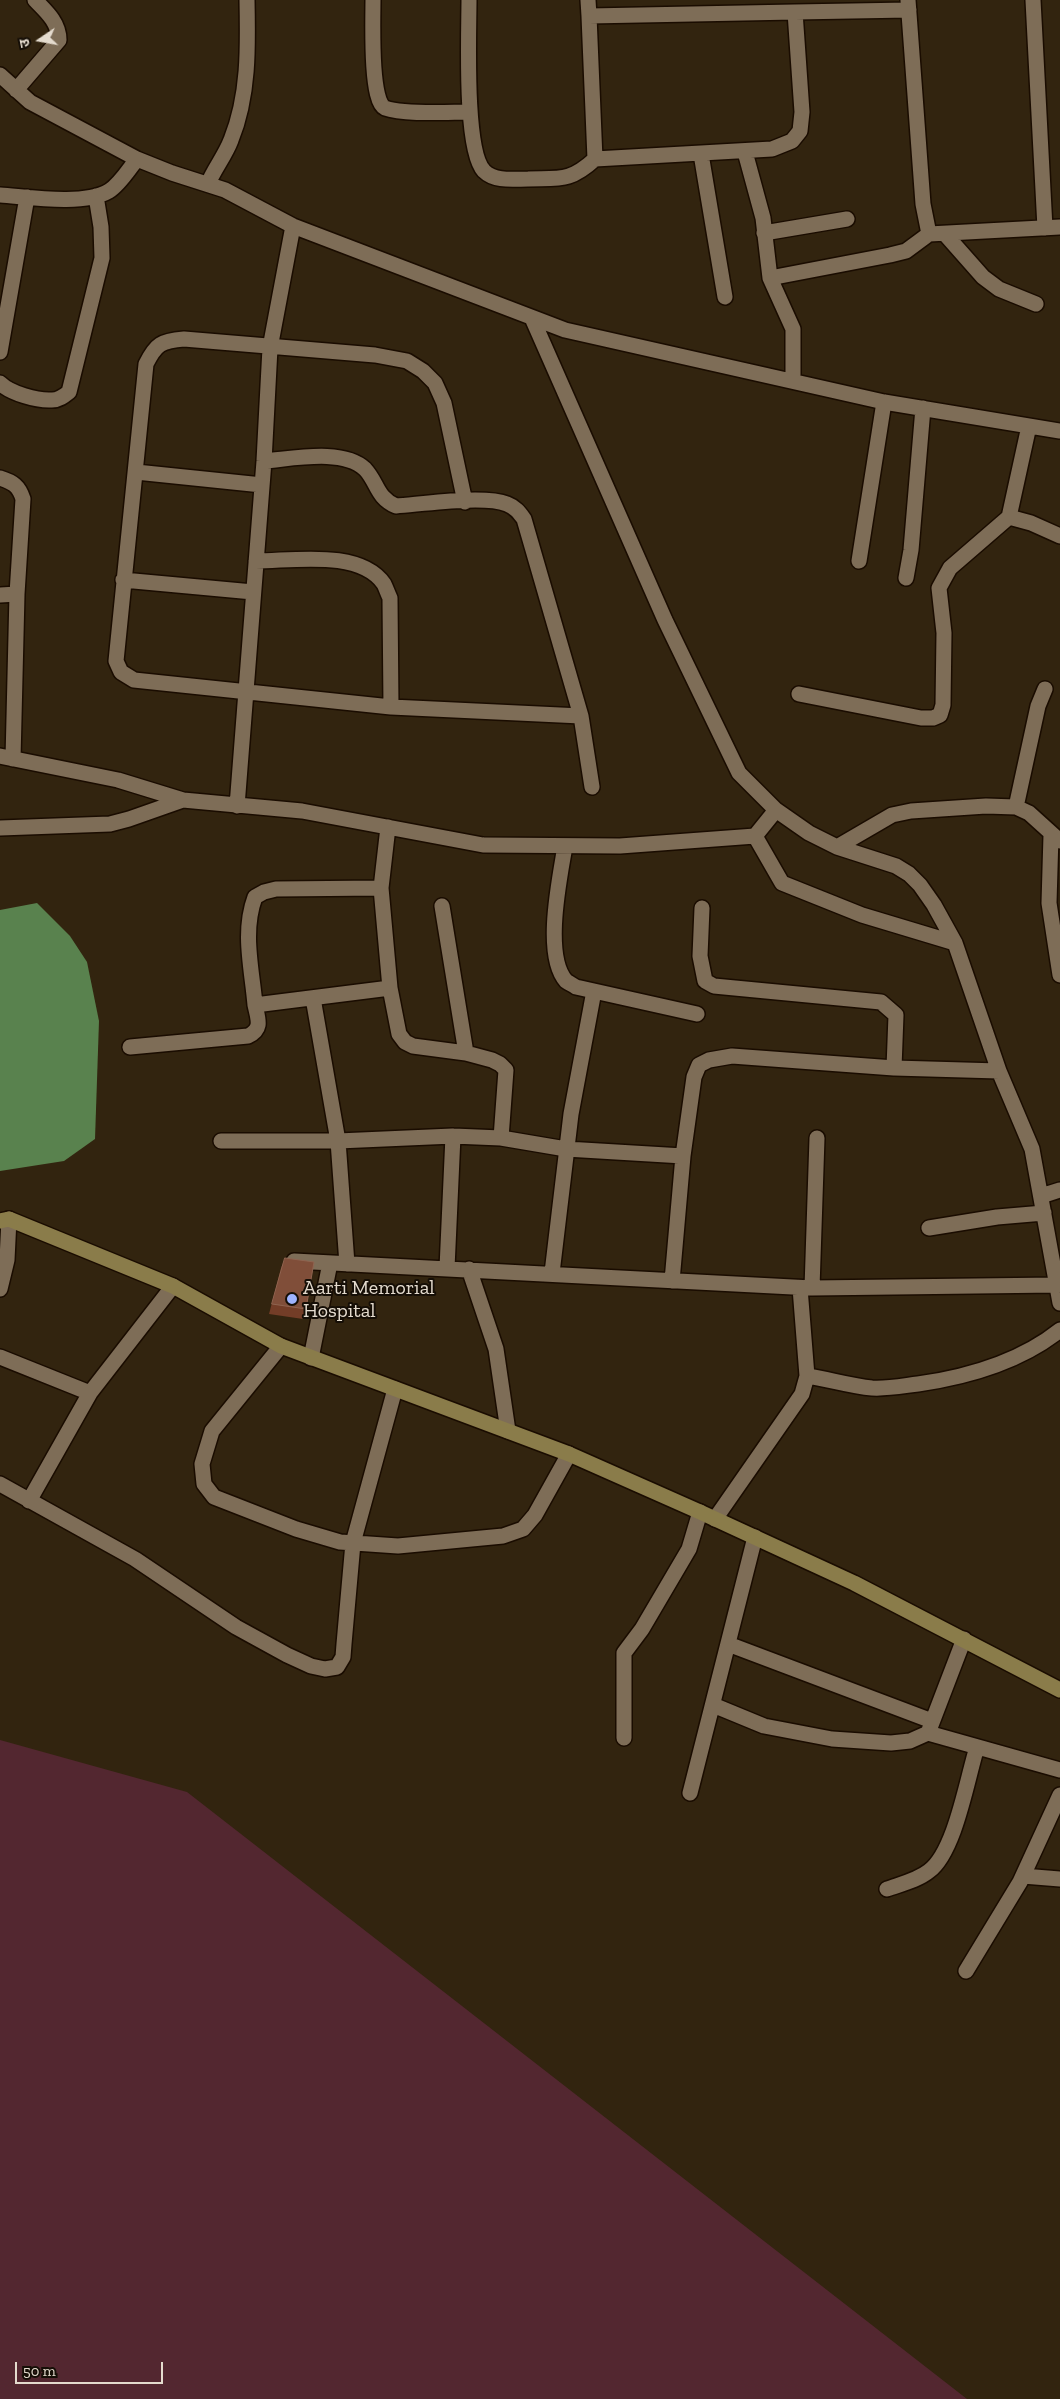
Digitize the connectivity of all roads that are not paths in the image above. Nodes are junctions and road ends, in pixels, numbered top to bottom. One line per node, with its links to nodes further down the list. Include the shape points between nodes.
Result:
1 (36, 0): 11 (street, via 55,22 59,40)
2 (246, 0): 17 (street, via 248,60 244,91 231,141)
3 (373, 0): 12 (street, via 375,84 378,101 384,108)
4 (469, 0): 12 (street)
5 (588, 0): 9 (street)
6 (1033, 0): 23 (street)
7 (908, 5): 8 (street); 25 (street, via 923,204)
8 (795, 12): 9 (street); 13 (street, via 802,112 800,131 792,141 772,149)
9 (589, 16): 16 (street)
10 (0, 76): 11 (street)
11 (16, 90): 15 (street, via 30,102)
12 (470, 112): 16 (street, via 476,155 484,171 500,180 563,178 579,173)
13 (746, 152): 14 (street); 24 (street)
14 (701, 154): 16 (street); 28 (street)
15 (137, 159): 17 (street); 19 (street, via 110,191)
16 (595, 159)
17 (208, 184): 22 (street)
18 (0, 195): 20 (street)
19 (96, 196): 20 (street); 34 (street, via 102,258 69,392 52,400 19,393)
20 (27, 198): 32 (street)
21 (847, 219): 24 (street)
22 (293, 226): 30 (street); 31 (street)
23 (1053, 228): 26 (street)
24 (764, 233): 27 (street)
25 (929, 234): 26 (street); 27 (street, via 906,250 890,255)
26 (945, 234): 29 (street, via 983,277 999,289)
27 (770, 278): 33 (street, via 793,329)
28 (725, 297)
29 (1036, 304)
30 (532, 318): 33 (street, via 565,330); 63 (street, via 665,620 739,773)
31 (270, 348): 39 (street); 40 (street, via 184,339 169,340 154,348 146,364); 43 (street, via 375,355 407,361 423,371 435,383 444,403)
32 (0, 352)
33 (793, 381): 35 (street)
34 (0, 383)
35 (884, 402): 36 (street); 47 (street)
36 (923, 408): 37 (street); 48 (street)
37 (1029, 426): 38 (street); 44 (street)
38 (1060, 431)
39 (264, 461): 42 (street); 43 (street, via 343,457 365,470 385,501 396,506)
40 (136, 472): 42 (street); 49 (street)
41 (0, 478): 51 (street, via 20,488 24,499)
42 (262, 485): 46 (street)
43 (465, 502): 57 (street, via 488,500 506,503 517,509 524,519)
44 (1009, 517): 45 (street); 55 (street, via 950,568 939,588 944,633 943,705 940,715 921,718)
45 (1060, 536)
46 (256, 561): 50 (street); 56 (street, via 342,560 358,564 384,584 390,598)
47 (859, 561)
48 (906, 578)
49 (123, 580): 50 (street); 54 (street, via 116,661 122,672 134,680)
50 (253, 592): 54 (street)
51 (17, 594): 52 (street); 58 (street)
52 (0, 595)
53 (1045, 689): 62 (street, via 1038,706)
54 (247, 690): 56 (street); 61 (street)
55 (799, 694)
56 (391, 707): 57 (street)
57 (581, 716): 59 (street)
58 (6, 758): 60 (street, via 118,780)
59 (592, 787)
60 (183, 800): 61 (street); 65 (street, via 110,824)
61 (237, 806): 64 (street, via 302,811)
62 (1016, 807): 67 (street, via 1038,819); 69 (street, via 986,806 892,815)
63 (776, 810): 66 (street); 69 (street, via 809,833)
64 (388, 827): 68 (street, via 483,844); 70 (street)
65 (0, 828)
66 (755, 836): 68 (street, via 620,846); 73 (street, via 782,883 862,915)
67 (1056, 838): 74 (street, via 1049,903)
68 (566, 846): 76 (street, via 554,918 558,962 566,981)
69 (836, 846): 73 (street, via 896,866 909,874 934,905)
70 (381, 888): 75 (street); 78 (street, via 276,889 255,898 248,931)
71 (442, 906): 81 (street)
72 (702, 908): 82 (street, via 700,956 705,981 714,986 881,1002 896,1015)
73 (955, 943): 83 (street)
74 (1060, 975)
75 (390, 988): 77 (street); 81 (street, via 399,1034 405,1042)
76 (594, 991): 79 (street); 89 (street)
77 (313, 998): 78 (street); 88 (street)
78 (256, 1005): 80 (street, via 260,1026 248,1036)
79 (697, 1014)
80 (130, 1047)
81 (466, 1054): 85 (street, via 492,1060 506,1070)
82 (894, 1068): 83 (street); 90 (street, via 732,1056 709,1060 699,1065 694,1077)
83 (999, 1071): 92 (street, via 1032,1149)
84 (453, 1136): 85 (street); 88 (street); 101 (street)
85 (501, 1138): 89 (street)
86 (816, 1138): 107 (street)
87 (221, 1141): 88 (street)
88 (338, 1141): 100 (street)
89 (566, 1150): 90 (street); 103 (street)
90 (683, 1156): 104 (street)
91 (1060, 1190): 92 (street)
92 (1041, 1196): 93 (street)
93 (1044, 1213): 95 (street); 96 (street)
94 (4, 1220): 106 (street); 108 (street, via 7,1260)
95 (929, 1228)
96 (1054, 1233): 98 (street)
97 (290, 1261): 99 (street)
98 (1056, 1261): 105 (street)
99 (330, 1263): 100 (street); 113 (street)
100 (347, 1264): 101 (street)
101 (447, 1268): 102 (street)
102 (469, 1269): 103 (street); 117 (street, via 496,1349)
103 (552, 1273): 104 (street)
104 (672, 1281): 107 (street)
105 (1057, 1285): 107 (street); 109 (street)
106 (173, 1286): 111 (street); 116 (street)
107 (806, 1288): 114 (street)
108 (0, 1289)
109 (1060, 1302)
110 (1060, 1330): 114 (street, via 1046,1342 1020,1354 975,1373 951,1379 871,1388)
111 (281, 1346): 113 (street); 124 (street, via 212,1431 202,1464 204,1484 214,1498 296,1530)
112 (0, 1357): 116 (street)
113 (311, 1358): 115 (street)
114 (807, 1376): 122 (street, via 793,1409)
115 (395, 1389): 117 (street); 124 (street)
116 (90, 1393): 120 (street)
117 (508, 1431): 118 (street)
118 (569, 1454): 121 (street); 124 (street, via 535,1515 523,1529 476,1540 398,1546)
119 (0, 1484): 120 (street)
120 (30, 1501): 124 (street, via 135,1559 236,1628 287,1655 325,1669 337,1667 343,1657)
121 (700, 1512): 122 (street); 130 (street, via 688,1549 624,1653)
122 (715, 1519): 123 (street)
123 (755, 1537): 125 (street); 126 (street)
124 (353, 1543)
125 (964, 1639): 127 (street); 129 (street)
126 (728, 1644): 128 (street); 129 (street)
127 (1060, 1690)
128 (713, 1705): 129 (street, via 764,1726 832,1739 910,1742); 133 (street)
129 (930, 1727): 131 (street)
130 (624, 1738)
131 (977, 1747): 132 (street); 137 (street, via 946,1850 928,1872)
132 (1060, 1770)
133 (690, 1792)
134 (1060, 1795): 135 (street)
135 (1023, 1876): 136 (street); 138 (street)
136 (1060, 1879)
137 (887, 1889)
138 (966, 1972)

